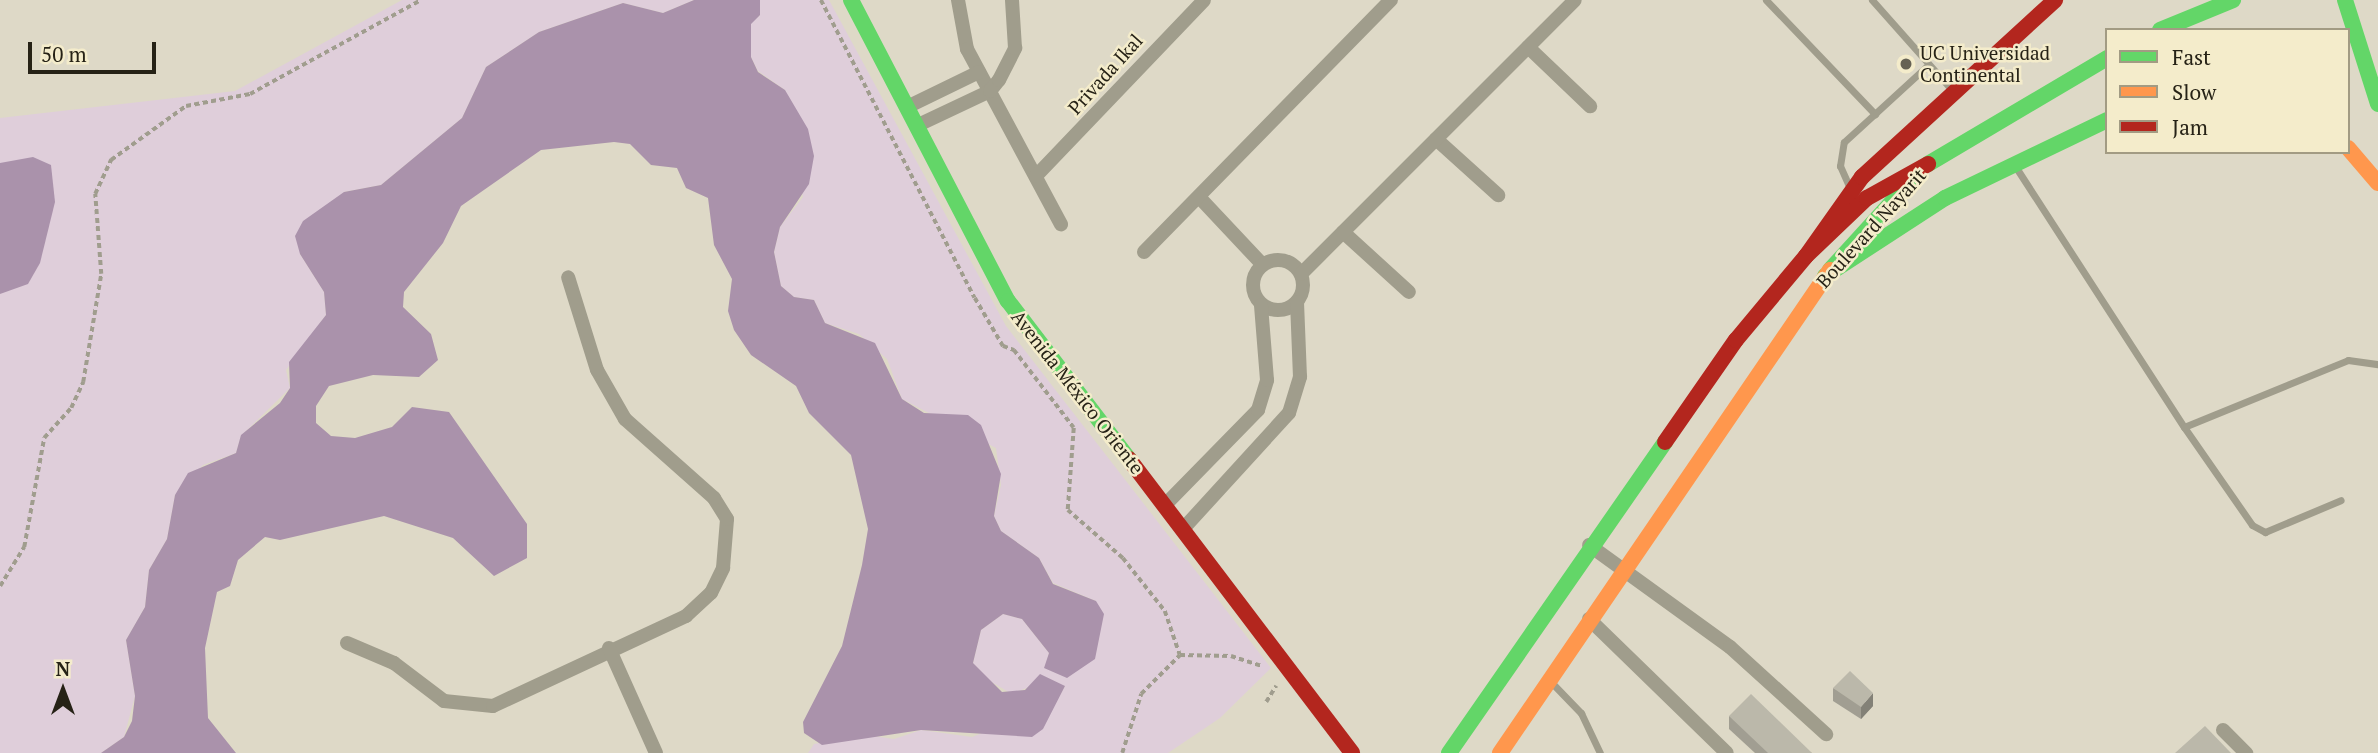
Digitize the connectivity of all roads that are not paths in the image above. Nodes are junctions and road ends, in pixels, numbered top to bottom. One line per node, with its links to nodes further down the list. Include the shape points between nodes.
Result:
1 (851, 0): 21 (main road, Avenida México Oriente)
2 (958, 0): 16 (street, via 959,24)
3 (1012, 0): 17 (street, via 1015,48)
4 (1204, 0): 29 (street, Privada Ikal)
5 (1391, 0): 33 (street)
6 (1575, 0): 13 (street)
7 (1766, 0): 22 (lane)
8 (1872, 0): 15 (lane)
9 (2055, 0): 18 (main road)
10 (2233, 0): 12 (main road)
11 (2345, 0): 19 (main road)
12 (2165, 28)
13 (1528, 47): 20 (street); 25 (street)
14 (2105, 59): 28 (main road)
15 (1928, 65): 18 (lane); 22 (lane)
16 (979, 72): 17 (street); 21 (street)
17 (990, 91): 24 (street); 29 (street)
18 (1953, 91): 31 (main road)
19 (2378, 104)
20 (1590, 106)
21 (906, 107): 24 (main road, Avenida México Oriente)
22 (1875, 114): 31 (lane, via 1844,142 1840,166)
23 (2105, 121): 27 (main road)
24 (916, 125): 48 (main road, Avenida México Oriente, via 1008,301)
25 (1436, 139): 32 (street); 35 (street)
26 (2350, 150): 30 (main road)
27 (2013, 163): 40 (main road, via 1885,234); 46 (lane)
28 (1928, 164): 37 (main road, Boulevard Nayarit, via 1867,198); 40 (main road, Boulevard Nayarit)
29 (1036, 176): 34 (street)
30 (2378, 183)
31 (1851, 191): 37 (main road)
32 (1498, 195)
33 (1199, 197): 36 (street); 38 (street)
34 (1061, 224)
35 (1343, 232): 39 (street); 42 (street)
36 (1144, 253)
37 (1806, 256): 50 (main road, Boulevard Nayarit, via 1736,340)
38 (1262, 264): 39 (street, via 1276,259); 44 (street, via 1252,292)
39 (1301, 274): 43 (street)
40 (1825, 276): 51 (main road, Boulevard Nayarit)
41 (568, 277): 54 (street, via 597,370 625,419 714,498 727,519 723,568 711,593 686,616)
42 (1409, 292)
43 (1297, 302): 44 (street, via 1273,310); 49 (street, via 1300,377 1290,413)
44 (1261, 304): 48 (street, via 1267,380 1258,410)
45 (2378, 364): 46 (lane, via 2348,360)
46 (2184, 427): 47 (lane, via 2252,525 2265,532)
47 (2341, 499)
48 (1165, 506): 49 (main road, Avenida México Oriente)
49 (1183, 529): 59 (main road, Avenida México Oriente)
50 (1589, 545): 51 (street); 60 (main road, Boulevard Nayarit)
51 (1622, 569): 52 (main road, Boulevard Nayarit); 57 (street, via 1730,647)
52 (1589, 619): 55 (main road, Boulevard Nayarit); 63 (street)
53 (347, 643): 54 (street, via 394,663 444,701 471,707 517,698)
54 (609, 648): 58 (street)
55 (1549, 681): 61 (main road, Boulevard Nayarit); 62 (lane, via 1572,699)
56 (2223, 730): 64 (street)
57 (1826, 734)
58 (656, 753)
59 (1352, 753)
60 (1449, 753)
61 (1500, 753)
62 (1600, 753)
63 (1727, 753)
64 (2246, 753)

